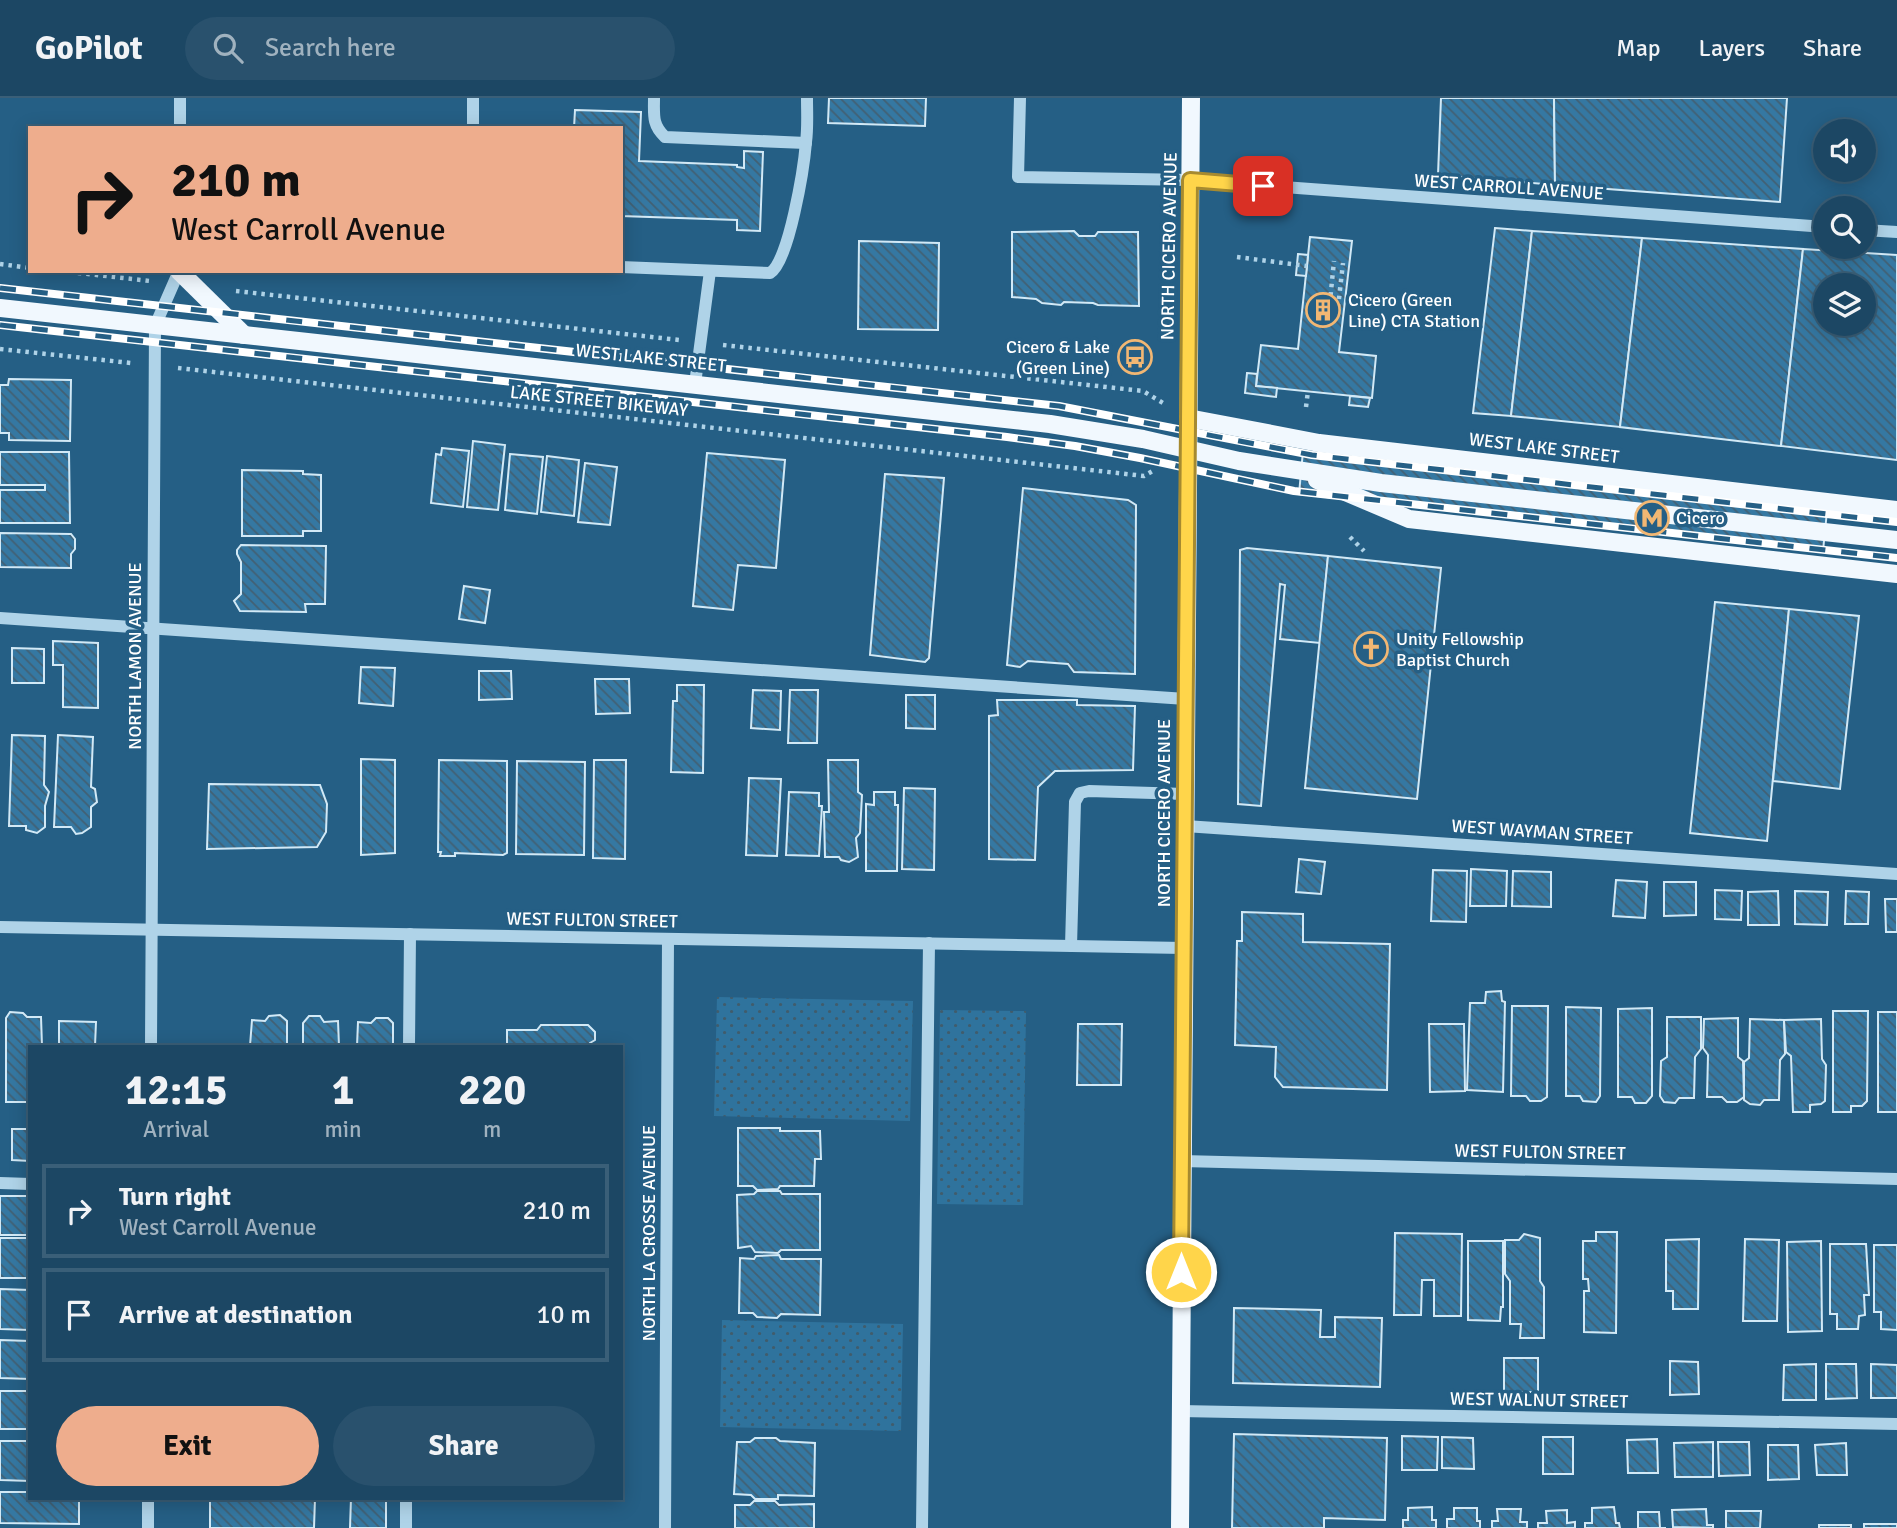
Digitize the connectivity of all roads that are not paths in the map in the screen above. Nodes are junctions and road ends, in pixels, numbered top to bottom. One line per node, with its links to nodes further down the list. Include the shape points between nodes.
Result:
1 (180, 98): 7 (street)
2 (473, 98): 8 (street)
3 (654, 98): 9 (street, via 653,122 665,136)
4 (807, 98): 9 (street)
5 (1020, 98): 10 (street, WEST CARROLL AVENUE, via 1018,177)
6 (1191, 98): 10 (main road, NORTH CICERO AVENUE)
7 (180, 126)
8 (472, 126)
9 (806, 143): 15 (street, via 790,230 775,270)
10 (1190, 180): 11 (street, WEST CARROLL AVENUE); 21 (main road, NORTH CICERO AVENUE)
11 (1813, 226)
12 (1876, 231): 13 (street)
13 (1897, 232)
14 (623, 267): 15 (street)
15 (710, 271): 20 (street)
16 (177, 275): 18 (street, NORTH LAMON AVENUE); 19 (main road)
17 (0, 308): 18 (main road, WEST LAKE STREET)
18 (155, 326): 19 (main road, WEST LAKE STREET); 28 (street, NORTH LAMON AVENUE)
19 (244, 335): 20 (main road, WEST LAKE STREET)
20 (695, 384): 22 (main road, WEST LAKE STREET, via 1050,424)
21 (1188, 418): 22 (main road, NORTH CICERO AVENUE); 24 (main road, WEST LAKE STREET, via 1319,443)
22 (1188, 449): 23 (main road, WEST LAKE STREET); 29 (main road, NORTH CICERO AVENUE)
23 (1294, 470): 25 (main road, WEST LAKE STREET); 26 (main road, WEST LAKE STREET, via 1409,519)
24 (1897, 510)
25 (1897, 540)
26 (1897, 574)
27 (0, 618): 28 (street)
28 (153, 628): 29 (street); 34 (street, NORTH LAMON AVENUE)
29 (1186, 699): 30 (main road, NORTH CICERO AVENUE)
30 (1185, 794): 31 (main road, NORTH CICERO AVENUE); 38 (street, via 1080,793 1075,802)
31 (1185, 826): 32 (street, WEST WAYMAN STREET); 39 (main road, NORTH CICERO AVENUE)
32 (1897, 874)
33 (0, 927): 34 (street, WEST FULTON STREET)
34 (151, 929): 35 (street, WEST FULTON STREET); 40 (street, NORTH LAMON AVENUE)
35 (410, 934): 36 (street, WEST FULTON STREET); 41 (street)
36 (668, 939): 37 (street, WEST FULTON STREET); 52 (street, NORTH LA CROSSE AVENUE)
37 (929, 943): 38 (street, WEST FULTON STREET); 53 (street)
38 (1071, 946): 39 (street, WEST FULTON STREET)
39 (1184, 948): 42 (main road, NORTH CICERO AVENUE)
40 (150, 1045)
41 (409, 1045)
42 (1182, 1161): 43 (street, WEST FULTON STREET); 46 (main road, NORTH CICERO AVENUE)
43 (1897, 1179)
44 (0, 1183): 45 (street)
45 (28, 1184)
46 (1180, 1411): 47 (street, WEST WALNUT STREET); 54 (main road, NORTH CICERO AVENUE)
47 (1897, 1424)
48 (148, 1500): 50 (street)
49 (406, 1500): 51 (street)
50 (148, 1528)
51 (406, 1528)
52 (665, 1528)
53 (922, 1528)
54 (1180, 1528)

